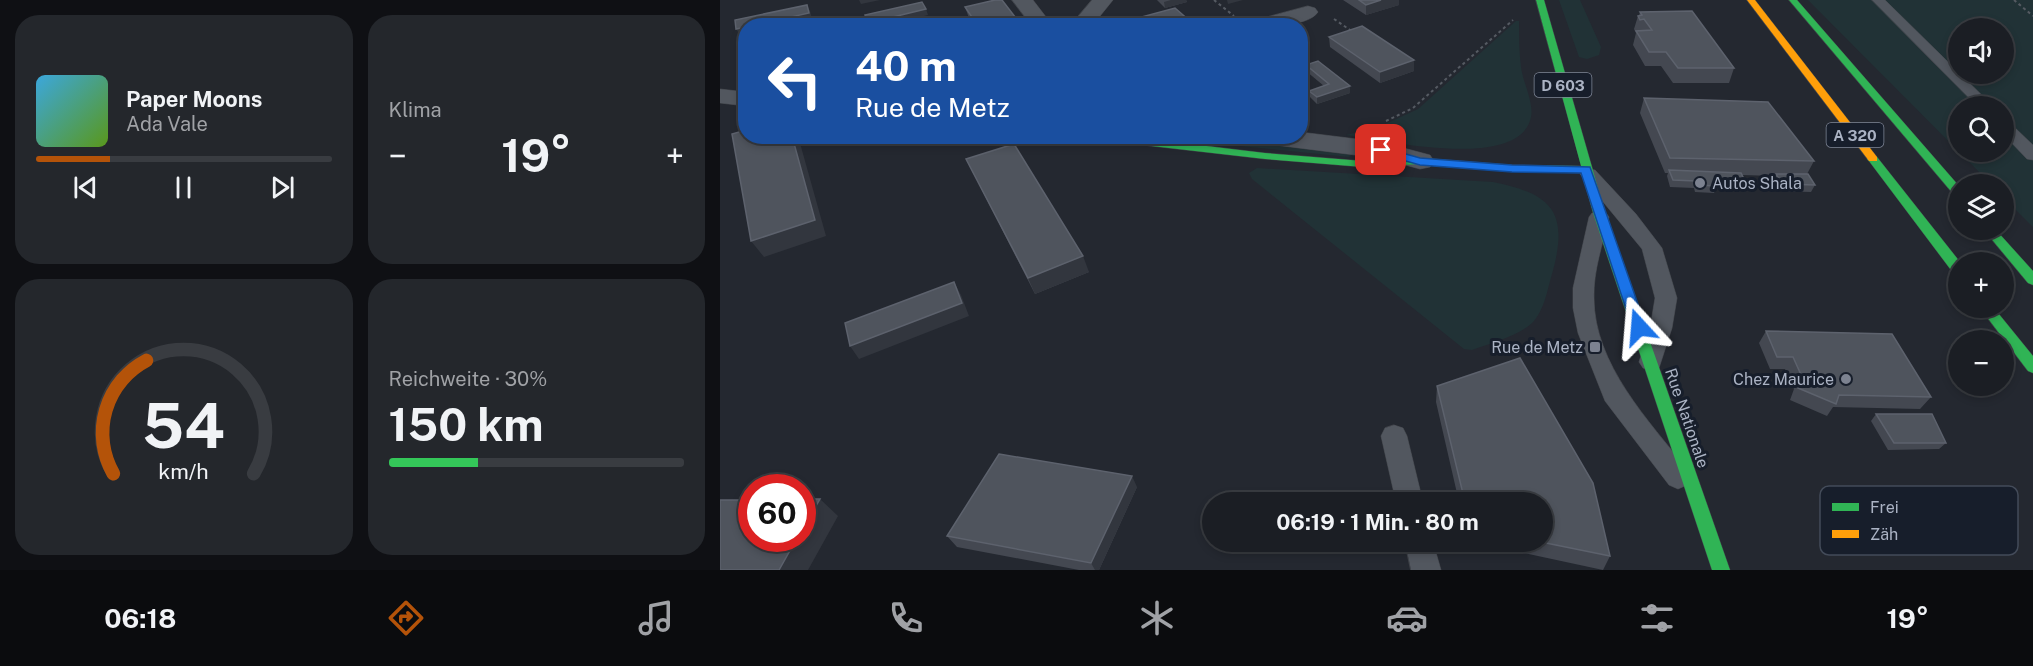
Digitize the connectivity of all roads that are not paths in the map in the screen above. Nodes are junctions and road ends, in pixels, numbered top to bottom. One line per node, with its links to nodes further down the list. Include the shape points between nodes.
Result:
1 (1022, 0): 8 (street)
2 (1103, 0): 9 (street)
3 (1540, 0): 21 (main road, Rue Nationale / D 603)
4 (1751, 0): 25 (main road, A 320)
5 (1793, 0): 22 (main road, A 320)
6 (1878, 0): 14 (lane)
7 (1308, 12): 10 (street)
8 (1037, 18)
9 (1087, 18)
10 (1288, 18)
11 (720, 78): 12 (street)
12 (738, 80)
13 (720, 96): 15 (street)
14 (1974, 96)
15 (738, 98)
16 (2014, 136): 19 (lane)
17 (1308, 141): 20 (street, via 1381,150)
18 (1167, 144): 20 (main road, via 1340,162)
19 (2033, 155)
20 (1420, 161): 21 (main road)
21 (1586, 170): 23 (main road, Rue Nationale / D 603); 28 (lane, via 1652,248 1666,298)
22 (1948, 180)
23 (1600, 216): 28 (main road, Rue Nationale / D 603); 32 (lane, via 1583,311 1606,379)
24 (1999, 240): 26 (main road)
25 (1948, 257)
26 (2033, 280)
27 (1995, 318): 29 (main road)
28 (1651, 362): 32 (main road, Rue Nationale / D 603)
29 (2033, 367)
30 (1394, 436): 31 (lane)
31 (1408, 492)
32 (1700, 504): 35 (main road, Rue Nationale / D 603)
33 (1422, 552): 34 (lane)
34 (1426, 570)
35 (1721, 570)

